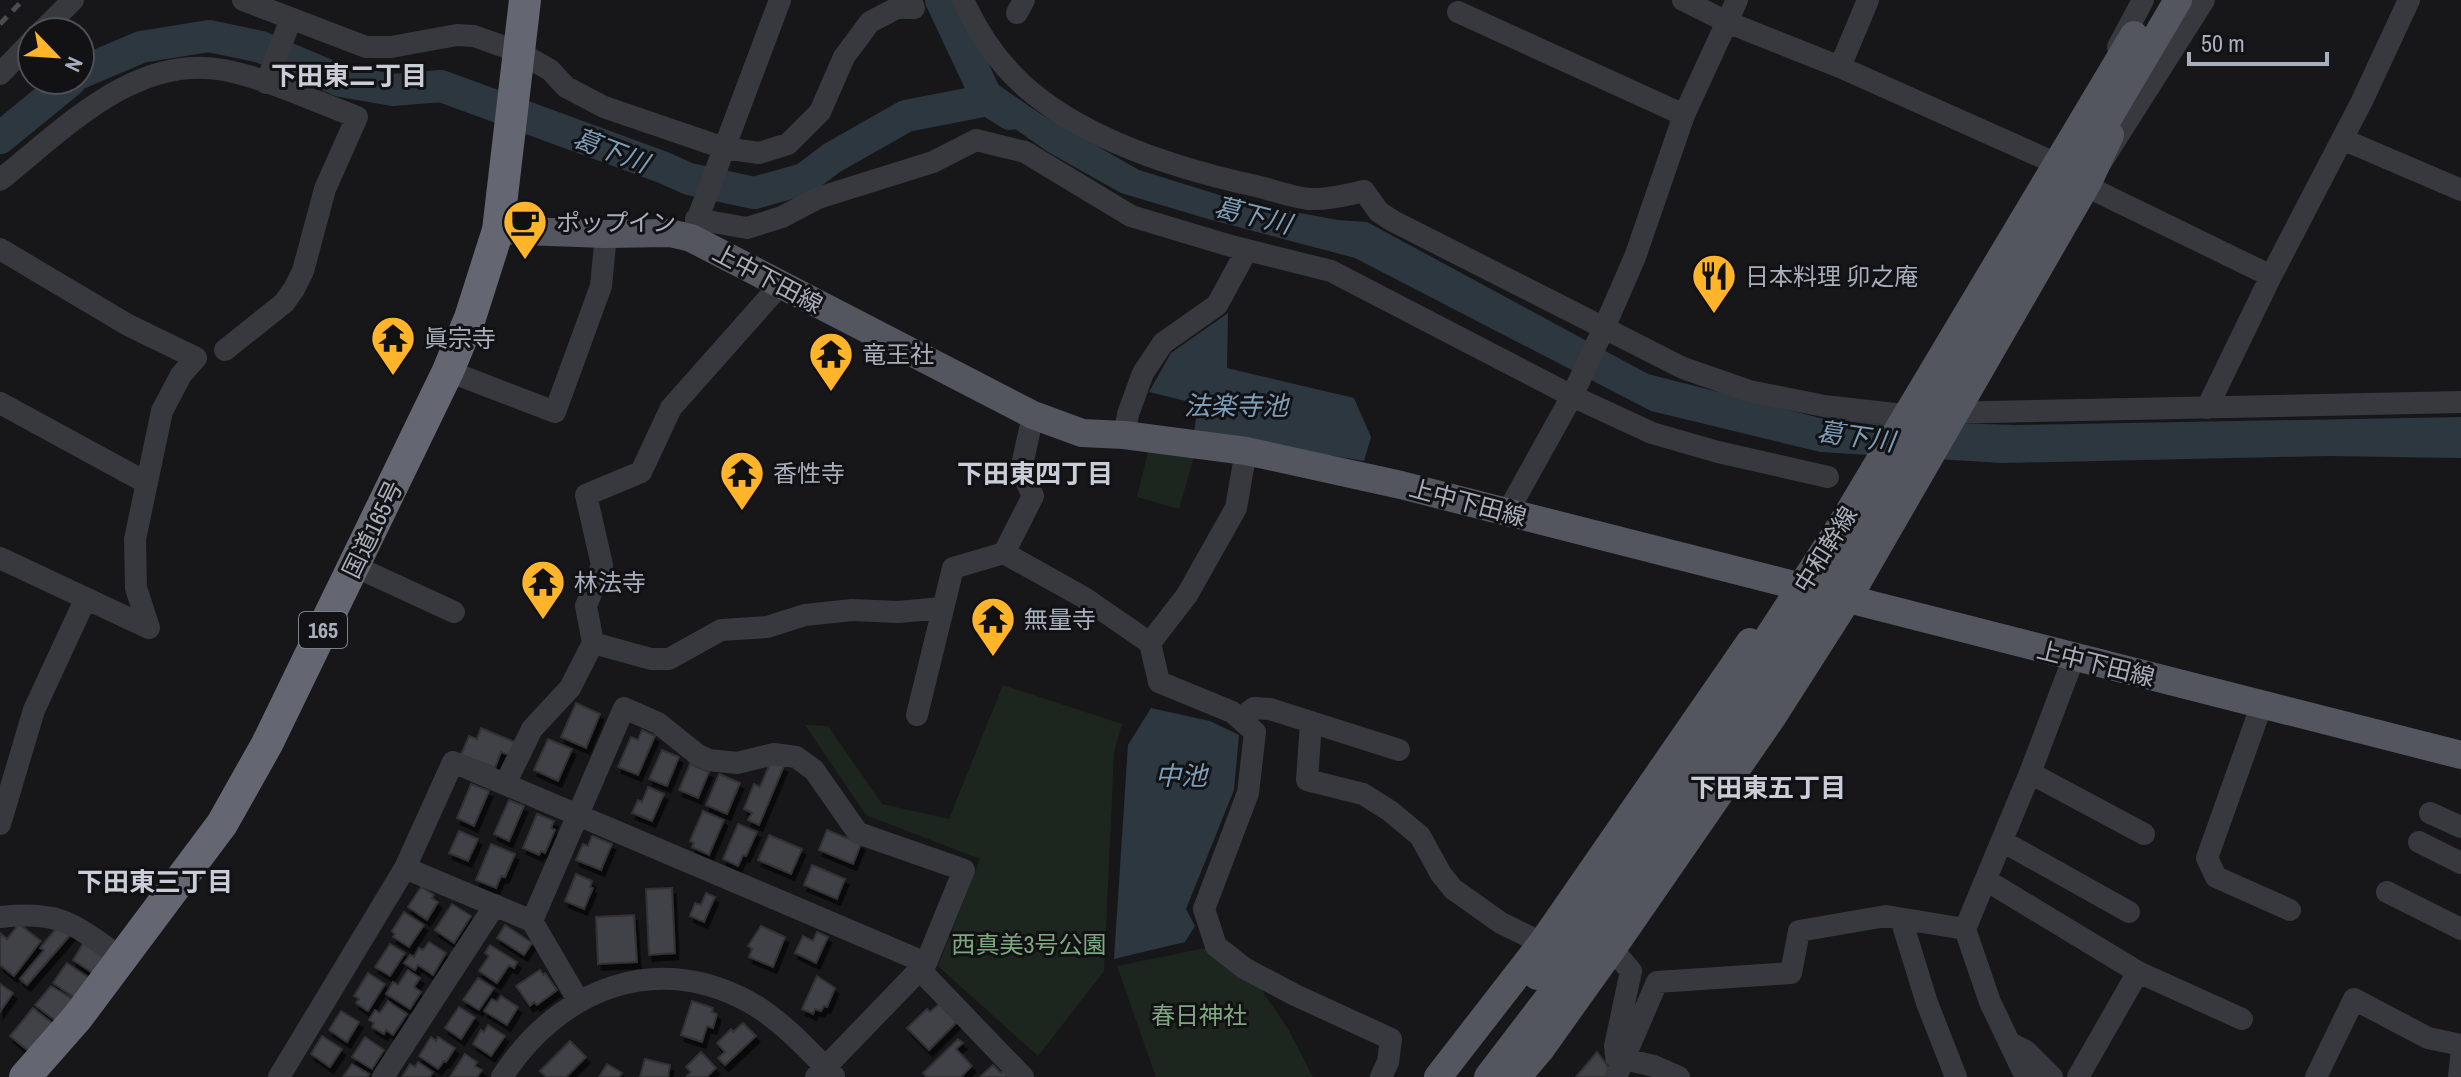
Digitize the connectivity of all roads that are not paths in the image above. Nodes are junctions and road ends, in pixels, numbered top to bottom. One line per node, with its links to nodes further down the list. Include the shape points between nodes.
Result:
1 (73, 0): 17 (street)
2 (243, 0): 18 (street)
3 (525, 0): 21 (highway, 国道165号 / 165)
4 (780, 0): 27 (street)
5 (911, 0): 27 (street, via 914,8 897,8 870,22 844,57 820,112 788,144 759,153)
6 (963, 0): 39 (street, via 993,55 1024,86 1112,140 1162,161 1310,199 1364,191 1393,221)
7 (1683, 0): 19 (street)
8 (1737, 0): 19 (street)
9 (1868, 0): 22 (street)
10 (2143, 0): 28 (street)
11 (2156, 0): 97 (main road, 中和幹線, bridge, via 1840,527)
12 (2164, 0): 28 (main road)
13 (2178, 0): 30 (main road); 97 (main road, 中和幹線, bridge, via 1850,554 1750,710)
14 (2204, 0): 30 (street)
15 (2409, 0): 26 (street)
16 (1458, 12): 25 (street)
17 (57, 16)
18 (291, 19): 21 (street, via 366,47 474,36); 24 (street)
19 (1727, 22): 22 (street); 25 (street)
20 (16, 58): 23 (street)
21 (519, 58): 27 (street, via 550,70 566,87 604,107); 33 (highway, 国道165号 / 165)
22 (1840, 67): 28 (street)
23 (0, 74)
24 (266, 83): 29 (street, via 223,70 155,74 86,111); 40 (street, via 357,117 325,189 294,289)
25 (1684, 115): 39 (street, via 1635,257)
26 (2342, 139): 31 (street); 37 (street)
27 (724, 148): 32 (street)
28 (2055, 163): 46 (main road)
29 (0, 180)
30 (2086, 186): 37 (street); 47 (main road)
31 (2461, 190)
32 (693, 228): 34 (main road, 上中下田線); 36 (street, via 747,228 818,198 933,162 976,140 1025,152 1131,216); 38 (main road, 上中下田線)
33 (498, 230): 34 (main road, 上中下田線); 41 (highway, 国道165号 / 165)
34 (606, 234): 41 (street, via 601,286 555,412)
35 (0, 249): 52 (street, via 128,325 196,358 162,411)
36 (1247, 250): 42 (street, via 1331,271); 49 (street, via 1217,305 1163,343 1143,373)
37 (2271, 276): 45 (street)
38 (781, 284): 48 (main road, 上中下田線); 62 (street, via 671,408 641,472 586,495 602,565 586,606)
39 (1604, 328): 42 (street); 46 (street, via 1683,368 1749,391)
40 (225, 350)
41 (448, 371): 56 (highway, 国道165号 / 165)
42 (1572, 396): 51 (street, via 1652,433); 53 (street)
43 (2461, 402): 45 (street)
44 (0, 403): 52 (street)
45 (2207, 408): 47 (street)
46 (1895, 414): 47 (street); 51 (main road)
47 (1955, 414): 59 (main road)
48 (1033, 415): 49 (main road, 上中下田線, via 1082,433); 54 (street, via 1021,470 1033,496)
49 (1124, 435): 50 (main road, 上中下田線)
50 (1246, 451): 53 (main road, 上中下田線); 63 (street, via 1236,508 1187,595)
51 (1841, 479): 57 (main road)
52 (147, 483): 58 (street, via 134,561 149,628)
53 (1507, 513): 57 (main road, 上中下田線)
54 (1004, 553): 60 (street, via 953,568); 63 (street)
55 (0, 558): 58 (street)
56 (354, 566): 61 (street); 94 (highway, 国道165号 / 165, via 222,824)
57 (1790, 585): 59 (main road, 上中下田線); 92 (main road)
58 (85, 600): 75 (street, via 34,710)
59 (1847, 600): 64 (main road, 上中下田線); 93 (main road)
60 (942, 608): 62 (street, via 852,610 721,630 669,659); 66 (street)
61 (454, 612)
62 (593, 643): 72 (street, via 570,688 532,729)
63 (1150, 643): 67 (street, via 1159,682)
64 (2074, 657): 65 (main road, 上中下田線); 71 (street)
65 (2262, 704): 70 (main road, 上中下田線); 85 (street, via 2207,858 2216,877)
66 (917, 715)
67 (1240, 719): 68 (street, via 1254,708); 111 (street, via 1255,732 1248,793 1204,909 1216,946 1282,989 1391,1039)
68 (1311, 722): 69 (street); 92 (street, via 1307,780 1363,794 1390,811 1420,836 1453,889 1501,923)
69 (1399, 750)
70 (2461, 755)
71 (2030, 773): 77 (street); 78 (street)
72 (505, 784): 74 (street); 81 (street, via 453,762)
73 (2430, 813): 76 (street)
74 (576, 815): 89 (street); 95 (street); 95 (street, via 624,708 658,723 709,760 796,757 814,770 858,833 964,870)
75 (0, 824)
76 (2461, 827)
77 (2144, 834)
78 (2002, 841): 82 (street); 86 (street)
79 (2419, 842): 80 (street)
80 (2461, 863)
81 (405, 868): 84 (street); 104 (street)
82 (1986, 880): 90 (street); 96 (street)
83 (2387, 892): 91 (street)
84 (495, 905): 89 (street); 108 (street)
85 (2290, 910)
86 (2129, 912)
87 (0, 917): 94 (street, via 28,914 62,920)
88 (1901, 919): 90 (street); 103 (street, via 1886,916 1799,931 1791,973 1657,982); 117 (street)
89 (532, 921): 98 (street)
90 (1965, 929): 100 (street)
91 (2461, 929)
92 (1542, 943): 112 (main road)
93 (1612, 949): 103 (street, via 1631,971 1615,1046 1616,1057); 115 (main road)
94 (123, 959): 107 (highway, 国道165号 / 165)
95 (923, 967): 105 (street); 110 (street)
96 (2138, 972): 99 (street); 119 (street)
97 (1546, 982): 113 (main road, 中和幹線); 114 (main road, 中和幹線)
98 (578, 1000): 105 (street, via 622,984 659,979 717,988 776,1021); 109 (street, via 542,1026)
99 (2242, 1019)
100 (2011, 1044): 106 (street); 118 (street)
101 (2461, 1045): 120 (street, via 2428,1038 2354,999)
102 (2461, 1058): 121 (street)
103 (1632, 1070): 116 (street, via 1654,1066)
104 (289, 1073)
105 (825, 1074)
106 (2024, 1074)
107 (25, 1077)
108 (383, 1077)
109 (502, 1077)
110 (1023, 1077)
111 (1381, 1077)
112 (1438, 1077)
113 (1460, 1077)
114 (1488, 1077)
115 (1517, 1077)
116 (1679, 1077)
117 (1956, 1077)
118 (2052, 1077)
119 (2078, 1077)
120 (2316, 1077)
121 (2459, 1077)

